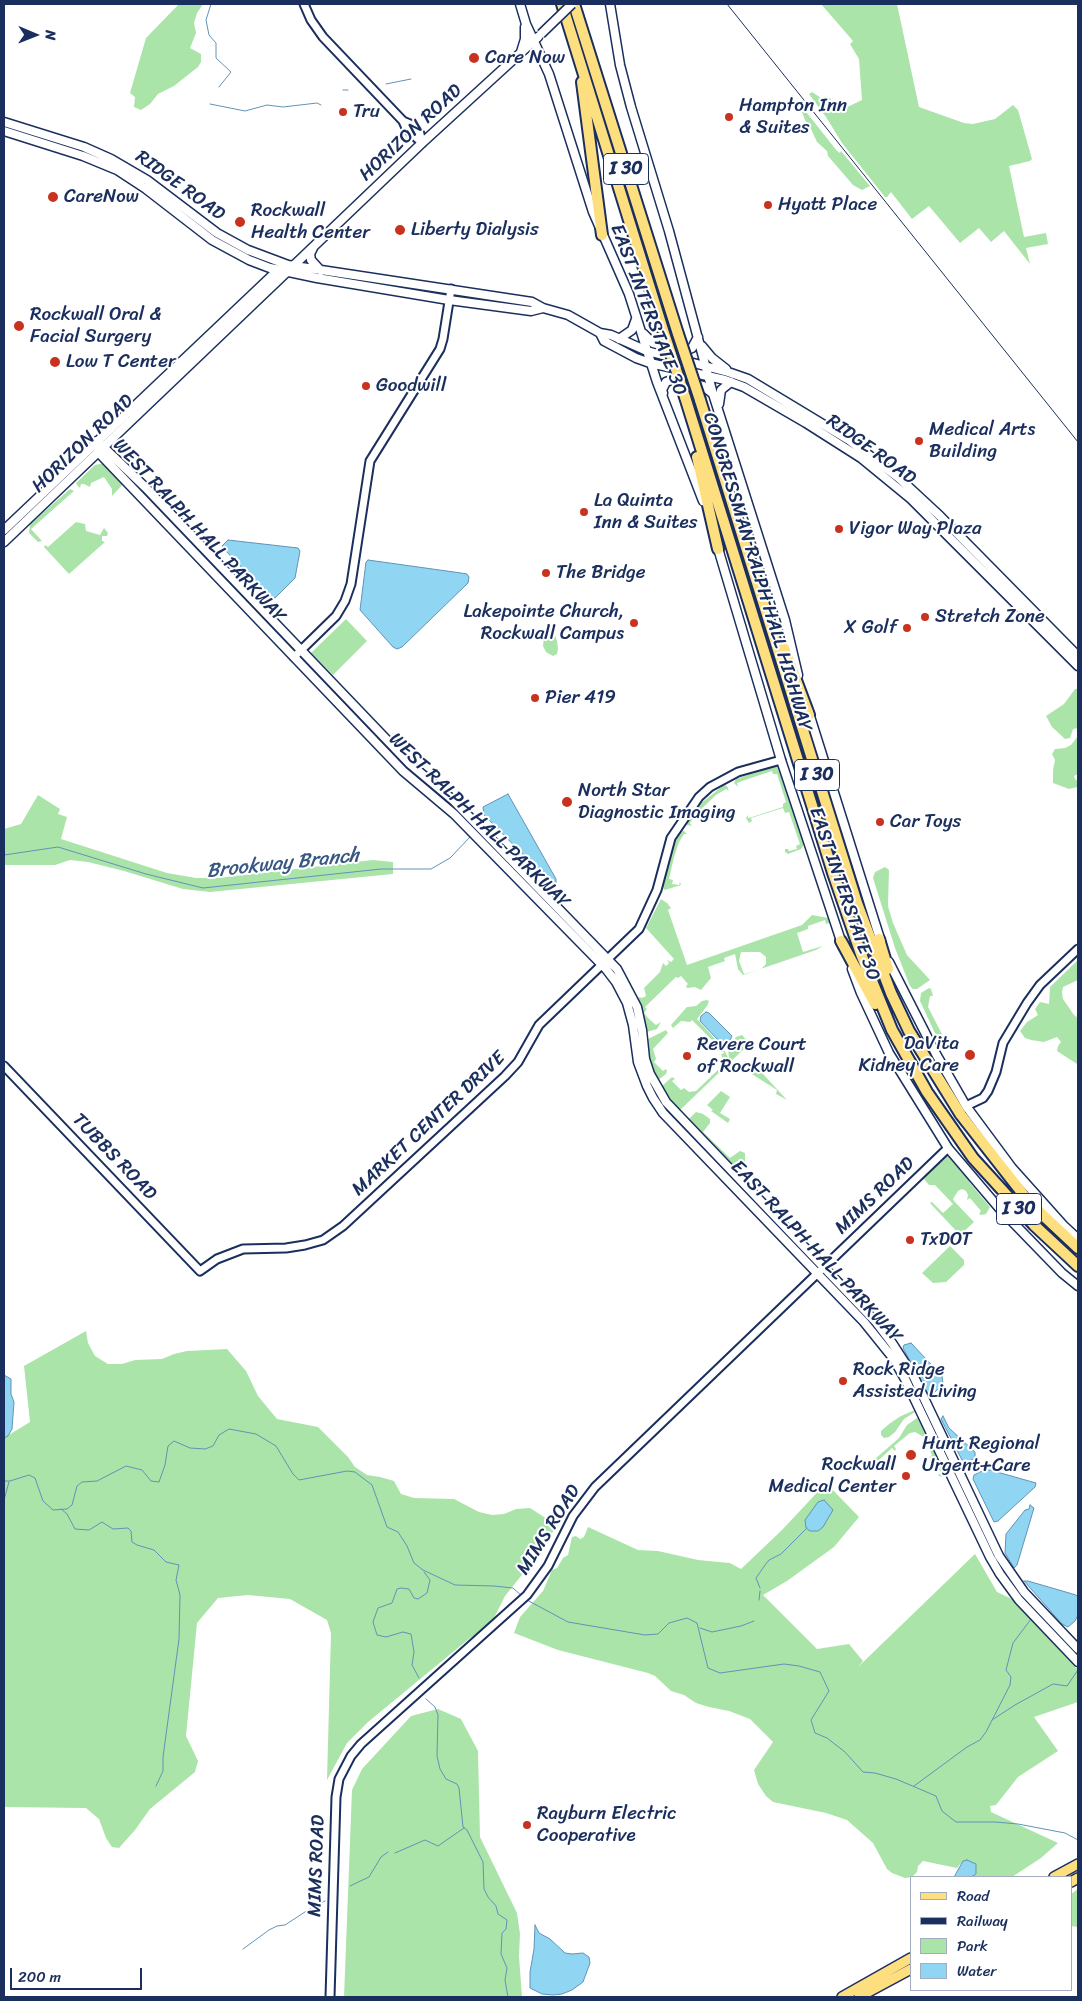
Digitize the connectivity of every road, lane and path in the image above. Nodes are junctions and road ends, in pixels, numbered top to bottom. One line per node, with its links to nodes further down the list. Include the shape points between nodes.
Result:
1 (304, 4): 13 (street, via 310,20 323,37)
2 (520, 4): 6 (main road, EAST INTERSTATE 30)
3 (562, 4): 10 (highway, CONGRESSMAN RALPH HALL HIGHWAY / I 30)
4 (573, 4): 7 (main road, HORIZON ROAD, bridge); 56 (highway, CONGRESSMAN RALPH HALL HIGHWAY / I 30, bridge)
5 (610, 4): 30 (main road, EAST INTERSTATE 30, via 620,65)
6 (525, 20): 7 (main road, EAST INTERSTATE 30); 8 (main road, via 526,35)
7 (535, 41): 8 (main road, HORIZON ROAD); 9 (main road, EAST INTERSTATE 30)
8 (520, 55): 9 (main road, via 532,52); 13 (main road, HORIZON ROAD)
9 (541, 55): 16 (main road, EAST INTERSTATE 30)
10 (581, 66): 16 (highway); 46 (highway, CONGRESSMAN RALPH HALL HIGHWAY / I 30, bridge)
11 (4, 122): 14 (main road, RIDGE ROAD, via 84,147 125,166)
12 (4, 131): 14 (main road, RIDGE ROAD, via 83,156)
13 (422, 143): 17 (main road, HORIZON ROAD)
14 (149, 186): 15 (main road, RIDGE ROAD)
15 (173, 205): 18 (main road, RIDGE ROAD, via 212,240); 19 (main road, RIDGE ROAD, via 228,240)
16 (602, 234): 27 (main road, EAST INTERSTATE 30)
17 (313, 248): 19 (main road, HORIZON ROAD); 21 (main road, via 311,260)
18 (258, 264): 20 (main road, RIDGE ROAD); 23 (main road, via 264,274)
19 (293, 266): 20 (main road, HORIZON ROAD); 21 (main road, RIDGE ROAD); 22 (main road, HORIZON ROAD)
20 (278, 270): 22 (main road, RIDGE ROAD); 23 (main road, HORIZON ROAD)
21 (321, 271): 24 (main road, RIDGE ROAD)
22 (287, 273): 25 (main road, RIDGE ROAD); 36 (main road, HORIZON ROAD)
23 (261, 286): 28 (main road, HORIZON ROAD)
24 (451, 289): 25 (street); 26 (main road, RIDGE ROAD, via 532,302)
25 (449, 300): 26 (main road, RIDGE ROAD, via 531,311); 57 (street, via 440,349 370,460 351,584 345,601 336,616)
26 (543, 308): 29 (main road, RIDGE ROAD, via 568,315)
27 (636, 319): 30 (main road, via 646,338 656,345 685,352); 31 (main road, via 632,330); 33 (main road, EAST INTERSTATE 30)
28 (224, 321): 36 (main road, via 222,328 191,359); 37 (main road, HORIZON ROAD)
29 (600, 333): 31 (main road, RIDGE ROAD); 32 (main road)
30 (698, 338): 35 (main road, EAST INTERSTATE 30); 38 (main road, via 707,354)
31 (619, 339): 33 (main road, RIDGE ROAD)
32 (604, 341): 34 (main road, RIDGE ROAD); 40 (main road, via 644,366)
33 (647, 351): 34 (main road, EAST INTERSTATE 30); 35 (main road, RIDGE ROAD)
34 (650, 363): 39 (main road, RIDGE ROAD); 40 (main road, EAST INTERSTATE 30)
35 (706, 366): 38 (main road, RIDGE ROAD); 39 (main road, EAST INTERSTATE 30)
36 (186, 369): 45 (main road, HORIZON ROAD)
37 (172, 370): 45 (main road, via 150,396); 49 (main road, HORIZON ROAD)
38 (728, 372): 42 (main road, RIDGE ROAD)
39 (709, 377): 41 (main road, RIDGE ROAD); 44 (main road, EAST INTERSTATE 30)
40 (657, 382): 48 (main road, EAST INTERSTATE 30)
41 (730, 382): 43 (main road, RIDGE ROAD); 47 (main road, via 720,393)
42 (754, 382): 43 (main road); 59 (main road, RIDGE ROAD, via 849,440 899,478)
43 (749, 390): 60 (main road, RIDGE ROAD, via 841,444 879,471 936,523)
44 (713, 394): 47 (main road, EAST INTERSTATE 30); 48 (main road, via 703,386 670,380 662,390)
45 (149, 404): 50 (main road, HORIZON ROAD)
46 (688, 410): 54 (highway); 68 (highway, CONGRESSMAN RALPH HALL HIGHWAY / I 30, via 861,954 892,1030)
47 (719, 411): 61 (main road, EAST INTERSTATE 30, via 785,620)
48 (670, 412): 54 (main road, EAST INTERSTATE 30)
49 (97, 442): 50 (main road, WEST RALPH HALL PARKWAY); 51 (main road, HORIZON ROAD)
50 (101, 450): 52 (main road, HORIZON ROAD); 53 (main road, WEST RALPH HALL PARKWAY); 55 (main road, WEST RALPH HALL PARKWAY)
51 (4, 530)
52 (4, 542)
53 (201, 546): 55 (main road); 57 (main road, WEST RALPH HALL PARKWAY)
54 (718, 549): 62 (main road, EAST INTERSTATE 30)
55 (194, 553): 58 (main road, WEST RALPH HALL PARKWAY)
56 (760, 592): 61 (highway); 70 (highway, CONGRESSMAN RALPH HALL HIGHWAY / I 30, via 857,903 887,984 909,1031)
57 (301, 651): 58 (street); 66 (main road, WEST RALPH HALL PARKWAY, via 410,764 453,800)
58 (294, 656): 66 (main road, WEST RALPH HALL PARKWAY, via 403,771 454,814)
59 (1078, 656)
60 (1078, 666)
61 (810, 715): 63 (main road, EAST INTERSTATE 30)
62 (781, 760): 64 (main road, EAST INTERSTATE 30); 66 (street, MARKET CENTER DRIVE, via 733,774 699,797 671,838 658,890 639,929)
63 (879, 939): 69 (main road, EAST INTERSTATE 30, via 936,1054); 70 (highway, via 899,1002)
64 (841, 941): 68 (highway); 71 (main road, EAST INTERSTATE 30, via 889,1053)
65 (1078, 949): 69 (street, via 1040,985 1027,1003 1003,1043 988,1091 983,1098)
66 (605, 962): 75 (street, MARKET CENTER DRIVE, via 540,1025 518,1062 505,1076 344,1226 323,1240 305,1245 232,1252); 76 (main road, EAST RALPH HALL PARKWAY, via 624,979 635,1002 645,1059 666,1102)
67 (4, 1066): 75 (street, TUBBS ROAD)
68 (926, 1092): 74 (highway, CONGRESSMAN RALPH HALL HIGHWAY / I 30, via 973,1158 1048,1240)
69 (966, 1106): 72 (main road, EAST INTERSTATE 30, via 1012,1168)
70 (975, 1133): 73 (highway, CONGRESSMAN RALPH HALL HIGHWAY / I 30, via 1030,1203)
71 (948, 1148): 76 (street, MIMS ROAD); 77 (main road, EAST INTERSTATE 30, via 999,1208)
72 (1078, 1239)
73 (1078, 1248)
74 (1078, 1266)
75 (200, 1271)
76 (820, 1271): 78 (main road, EAST RALPH HALL PARKWAY, via 876,1322 905,1361); 87 (street, MIMS ROAD, via 596,1487 580,1505 548,1566 527,1595 351,1756 337,1788)
77 (1078, 1286)
78 (1011, 1583): 79 (main road, EAST RALPH HALL PARKWAY); 80 (main road, EAST RALPH HALL PARKWAY)
79 (1068, 1639): 80 (main road); 81 (main road, EAST RALPH HALL PARKWAY)
80 (1062, 1645): 82 (main road, EAST RALPH HALL PARKWAY)
81 (1078, 1649)
82 (1078, 1662)
83 (1078, 1864): 84 (main road)
84 (1056, 1876)
85 (910, 1959): 88 (main road)
86 (910, 1970): 89 (main road)
87 (330, 1997)
88 (842, 1997)
89 (859, 1997)

